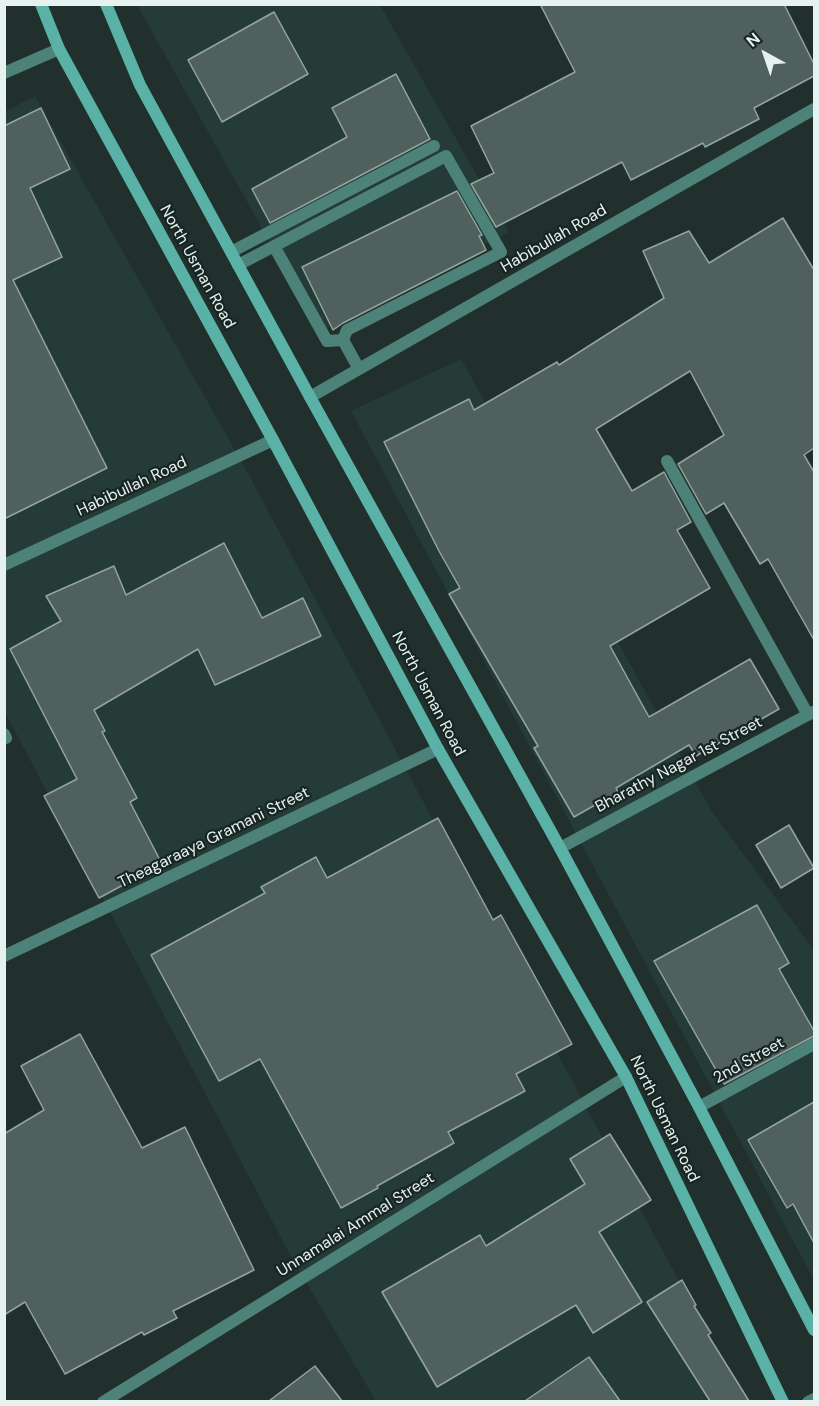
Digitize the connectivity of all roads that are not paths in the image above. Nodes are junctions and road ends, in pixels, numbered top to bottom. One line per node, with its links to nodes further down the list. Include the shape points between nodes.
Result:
1 (41, 4): 3 (main road, North Usman Road)
2 (106, 4): 8 (main road, North Usman Road, via 140,85)
3 (59, 49): 4 (street); 13 (main road, North Usman Road)
4 (4, 72)
5 (814, 109): 11 (street, Habibullah Road)
6 (434, 146): 8 (street)
7 (274, 246): 9 (street); 10 (street, via 327,341); 10 (street, via 446,156 501,252 347,330)
8 (231, 252): 9 (main road, North Usman Road)
9 (238, 265): 12 (main road, North Usman Road)
10 (343, 340): 11 (street)
11 (359, 369): 12 (street, Habibullah Road)
12 (310, 398): 18 (main road, North Usman Road)
13 (273, 440): 15 (street, Habibullah Road); 17 (main road, North Usman Road)
14 (667, 461): 16 (street)
15 (4, 565)
16 (811, 713): 18 (street, Bharathy Nagar 1st Street)
17 (438, 749): 19 (street, Theagaraaya Gramani Street); 21 (main road, North Usman Road)
18 (560, 848): 22 (main road, North Usman Road)
19 (4, 956)
20 (814, 1044): 22 (street, 2nd Street)
21 (626, 1077): 25 (street, Unnamalai Ammal Street); 26 (main road, North Usman Road)
22 (699, 1107): 23 (main road, North Usman Road)
23 (814, 1330)
24 (814, 1399): 27 (street)
25 (103, 1401)
26 (783, 1401)
27 (808, 1401)

